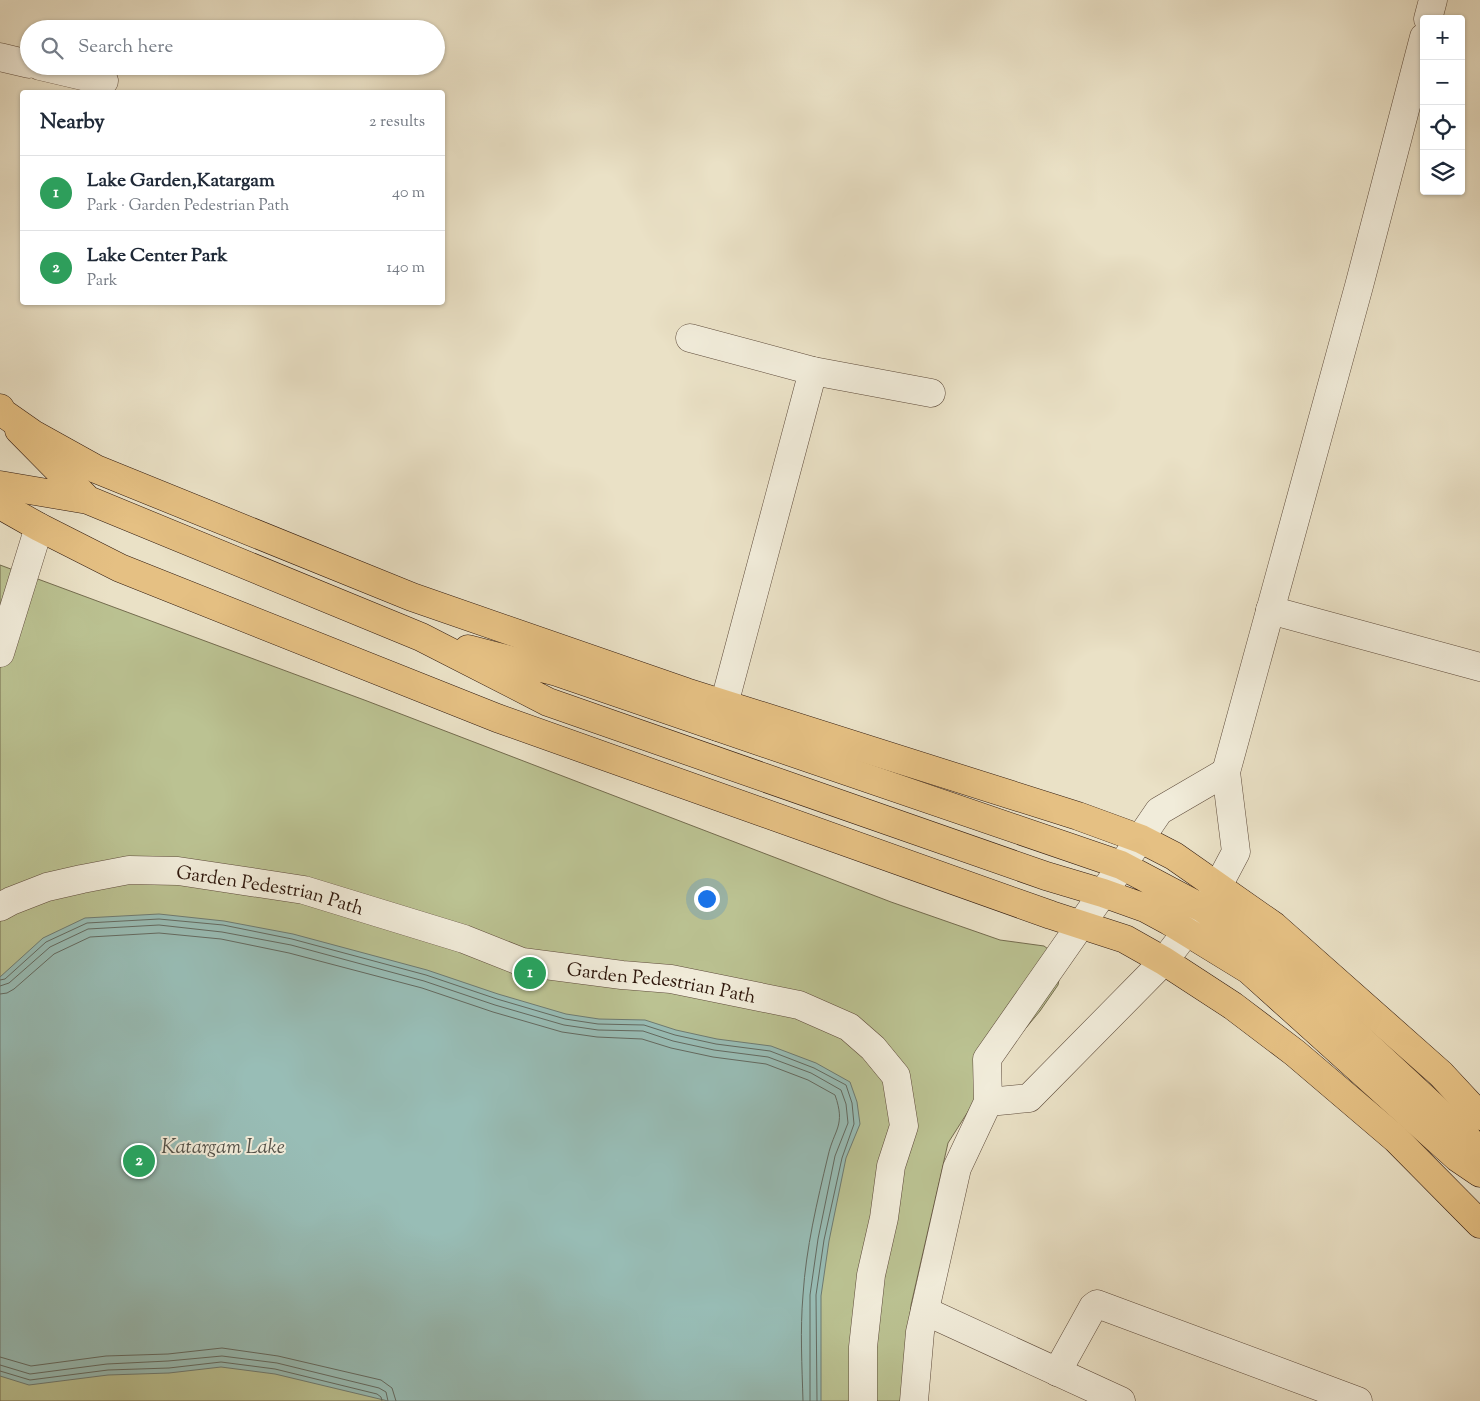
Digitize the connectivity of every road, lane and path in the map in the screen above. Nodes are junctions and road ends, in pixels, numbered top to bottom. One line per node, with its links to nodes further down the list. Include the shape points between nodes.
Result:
1 (1433, 0): 2 (street)
2 (1429, 15)
3 (1420, 52): 16 (street)
4 (0, 57): 5 (street)
5 (20, 62)
6 (78, 75): 7 (street)
7 (104, 81)
8 (690, 338): 9 (street)
9 (813, 371): 10 (street); 20 (street)
10 (931, 393)
11 (2, 410): 13 (main road); 20 (main road, via 33,434 96,469 403,594)
12 (0, 485): 13 (main road)
13 (88, 500): 17 (main road)
14 (0, 505): 15 (main road)
15 (39, 527): 18 (street); 27 (main road, via 120,568 497,718)
16 (1270, 610): 19 (street); 21 (street)
17 (421, 637): 20 (main road); 24 (main road, via 548,702 1036,873)
18 (0, 653)
19 (1480, 667)
20 (721, 716): 22 (main road, via 1078,816); 23 (main road)
21 (1226, 772): 22 (street, via 1159,811); 25 (street, via 1236,852)
22 (1140, 839): 23 (street); 25 (main road, via 1174,856)
23 (1122, 865): 24 (street); 25 (main road)
24 (1104, 893): 27 (street); 28 (main road, via 1145,908)
25 (1211, 897): 28 (street); 31 (main road, via 1274,926 1440,1074); 32 (main road, via 1468,1139)
26 (0, 906): 37 (street, Garden Pedestrian Path, via 47,887 82,879 129,870 178,871 304,890 464,939 522,962 680,980 799,1005 849,1027 873,1048 896,1076 904,1126 892,1166 871,1275 863,1347)
27 (1082, 924): 29 (main road, via 1126,939); 30 (street, via 986,1059)
28 (1187, 932): 29 (street); 33 (main road, via 1249,970 1458,1158)
29 (1164, 960): 30 (street, via 1029,1098); 34 (main road, via 1296,1053)
30 (988, 1102): 35 (street, via 957,1168)
31 (1480, 1116)
32 (1480, 1169)
33 (1480, 1173)
34 (1476, 1212)
35 (925, 1311): 36 (street); 38 (street)
36 (1057, 1372): 39 (street); 40 (street, via 1097,1304)
37 (863, 1401)
38 (914, 1401)
39 (1121, 1401)
40 (1358, 1401)

